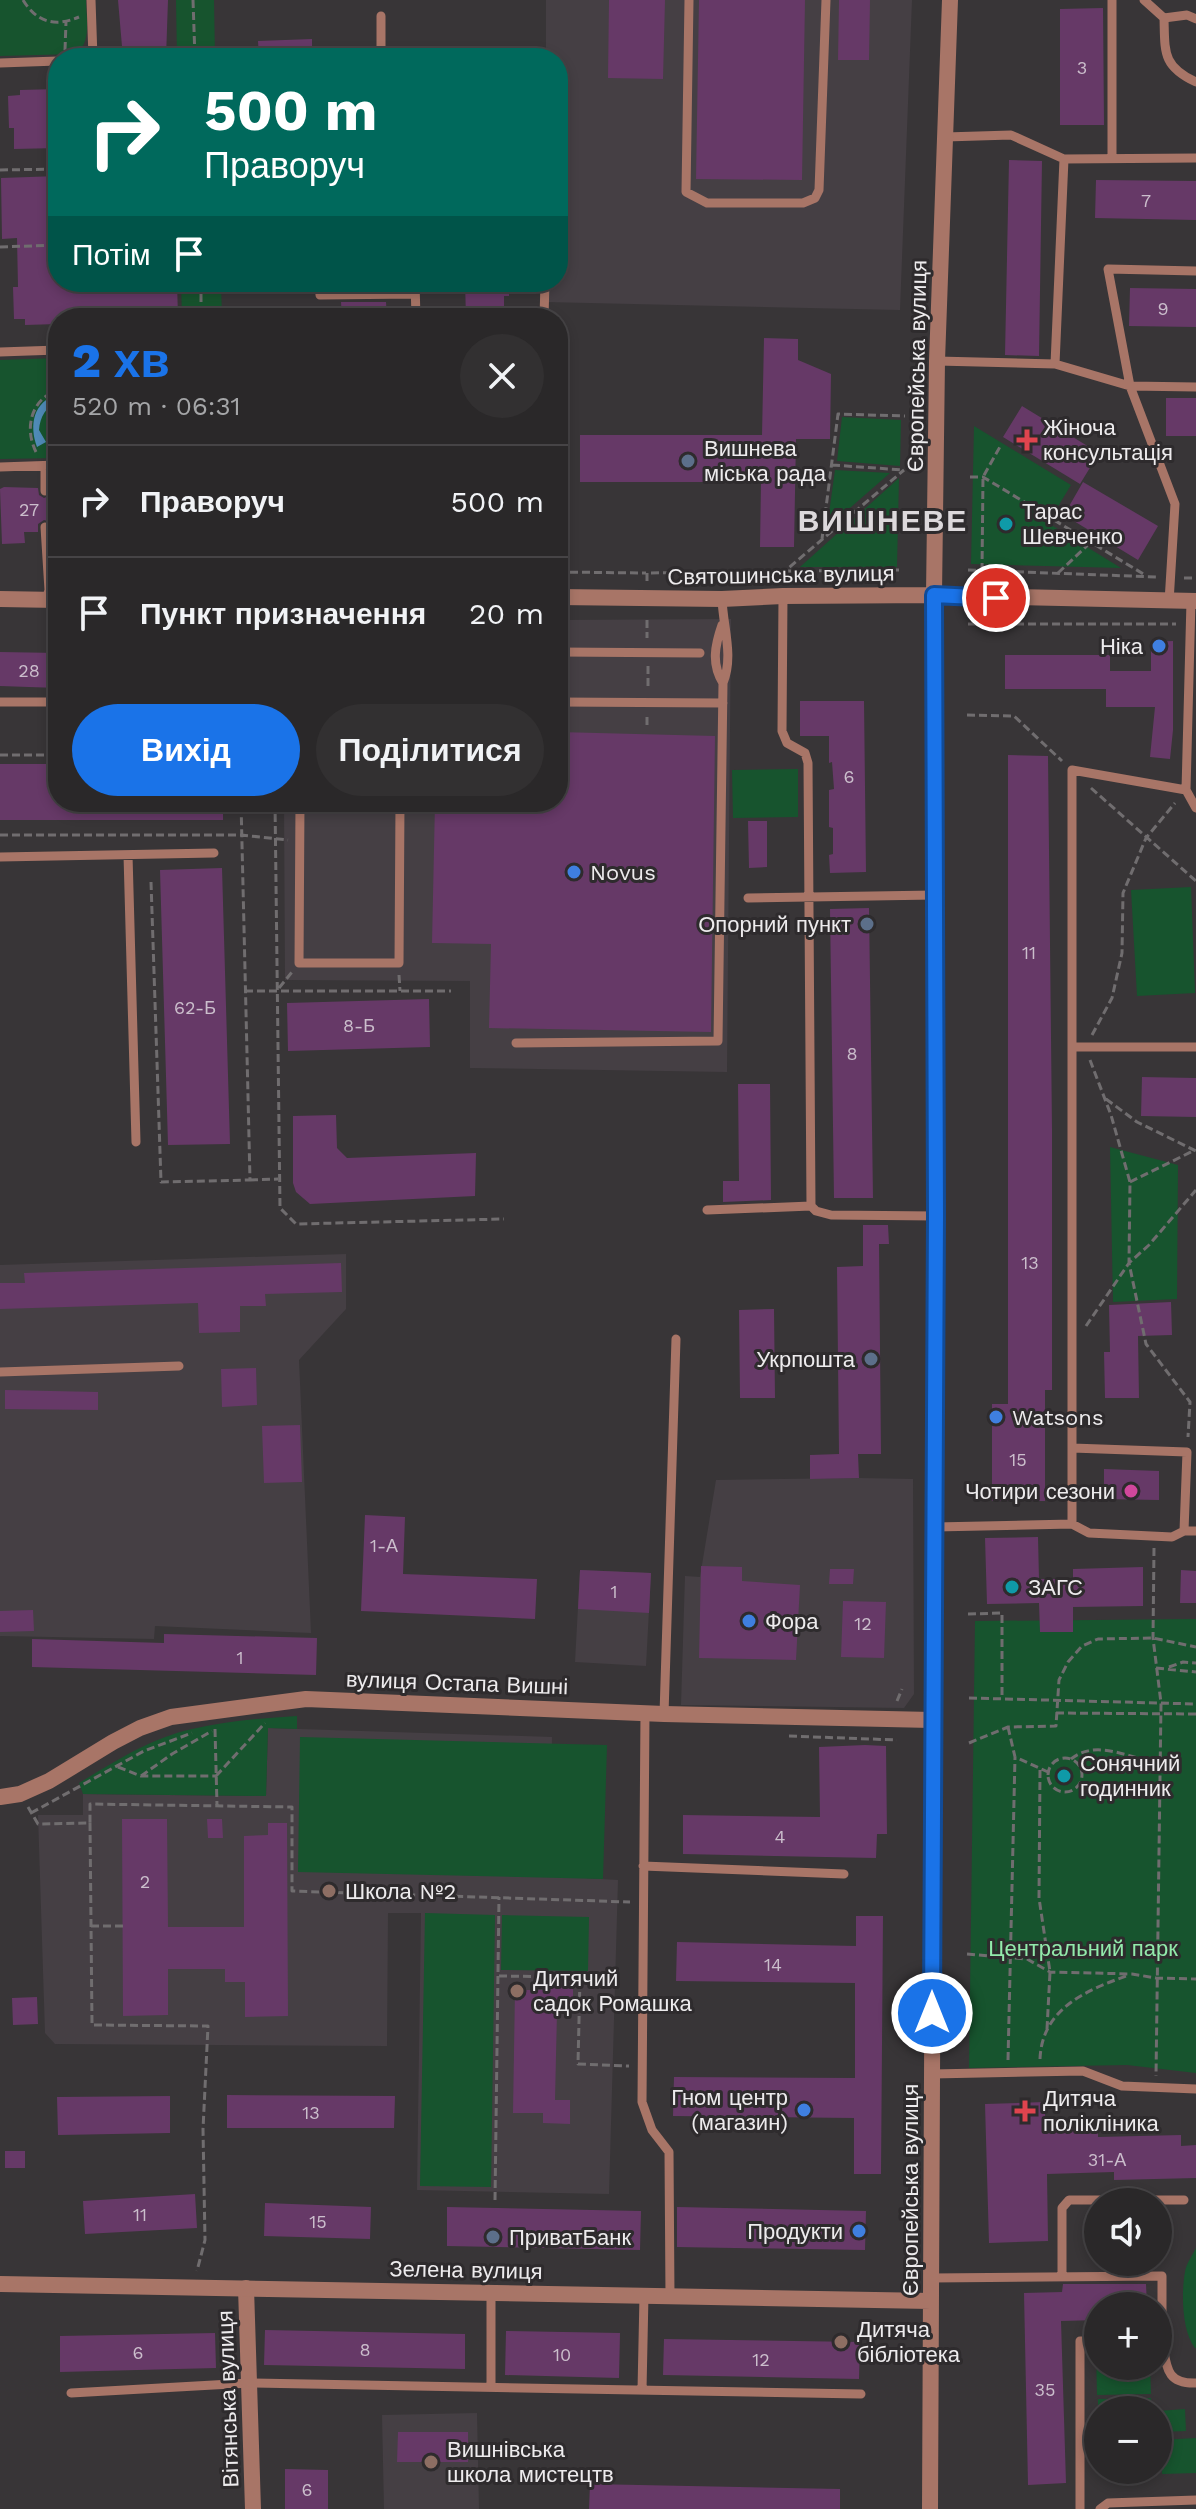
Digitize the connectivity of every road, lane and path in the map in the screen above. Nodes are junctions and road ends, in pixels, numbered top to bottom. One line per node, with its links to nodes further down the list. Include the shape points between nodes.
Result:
1 (23, 0): 12 (path, via 45,21)
2 (193, 0): 15 (path)
3 (689, 0): 4 (lane, via 686,192 707,203 803,203 815,198)
4 (826, 0)
5 (950, 0): 20 (street, Європейська вулиця)
6 (1112, 0): 21 (lane)
7 (1144, 0): 10 (lane)
8 (91, 3): 12 (path, via 80,17); 14 (lane)
9 (381, 16): 16 (lane)
10 (1164, 18): 11 (lane); 19 (lane, via 1166,57 1174,69)
11 (1196, 19)
12 (66, 22): 13 (path)
13 (65, 48)
14 (93, 48)
15 (195, 48)
16 (381, 48)
17 (48, 61): 18 (lane)
18 (0, 63)
19 (1196, 82)
20 (945, 137): 23 (lane, via 1011,135); 34 (street, Європейська вулиця)
21 (1112, 158): 22 (lane); 23 (lane)
22 (1196, 158)
23 (1064, 159): 35 (lane)
24 (48, 169): 25 (path)
25 (0, 170)
26 (48, 245): 27 (path)
27 (0, 247)
28 (1196, 271): 36 (lane, via 1108,269)
29 (320, 292): 30 (lane)
30 (415, 294): 31 (lane)
31 (416, 308)
32 (48, 350): 33 (lane)
33 (0, 352)
34 (937, 361): 35 (lane); 63 (street, Європейська вулиця)
35 (1055, 364): 36 (lane)
36 (1130, 386): 37 (lane); 60 (lane, via 1175,504)
37 (1196, 387)
38 (48, 395): 42 (path, via 31,420 31,441)
39 (905, 416): 41 (path, via 838,414)
40 (1001, 445): 46 (path)
41 (832, 465): 49 (path); 49 (path, via 904,470)
42 (45, 466): 43 (lane); 44 (lane); 47 (lane)
43 (48, 466)
44 (0, 467)
45 (970, 477): 46 (path)
46 (983, 477): 50 (path); 54 (path)
47 (45, 491)
48 (45, 527): 58 (lane)
49 (822, 539): 53 (path)
50 (1091, 542): 57 (path); 59 (path)
51 (899, 570): 53 (path)
52 (968, 570): 54 (path)
53 (785, 571): 56 (path)
54 (982, 571): 57 (path)
55 (568, 572): 56 (path)
56 (647, 573): 62 (path)
57 (1058, 573): 59 (path)
58 (48, 574)
59 (1149, 577): 60 (path)
60 (1170, 578): 61 (path); 70 (lane)
61 (1196, 578)
62 (647, 581)
63 (934, 595): 64 (street, Святошинська вулиця); 70 (street, Святошинська вулиця); 102 (street, Європейська вулиця)
64 (783, 596): 67 (street, Святошинська вулиця); 103 (lane, via 782,731 787,743 808,758)
65 (568, 597): 67 (street, Святошинська вулиця)
66 (0, 599): 68 (street)
67 (722, 599): 82 (lane, via 728,646)
68 (48, 600)
69 (1193, 601): 70 (street, Святошинська вулиця); 73 (lane)
70 (1169, 602)
71 (647, 620): 74 (path)
72 (968, 624): 73 (path)
73 (1190, 624): 84 (lane)
74 (647, 641)
75 (568, 652): 76 (lane)
76 (700, 653)
77 (648, 662): 78 (path)
78 (648, 690)
79 (0, 702): 80 (lane)
80 (48, 702)
81 (568, 702): 82 (lane)
82 (723, 703): 109 (lane, via 718,1041)
83 (647, 710): 85 (path)
84 (1192, 712): 88 (lane)
85 (647, 729)
86 (0, 755): 87 (path)
87 (48, 755)
88 (1186, 790): 89 (lane); 110 (lane, via 1072,770); 111 (path, via 1146,838 1123,893 1122,953 1112,998)
89 (1196, 808)
90 (241, 812): 95 (path)
91 (275, 812): 96 (path)
92 (300, 812): 97 (lane)
93 (400, 812): 105 (lane, via 399,963)
94 (0, 835): 95 (path)
95 (241, 835): 96 (path); 107 (path)
96 (275, 839): 97 (path); 106 (path)
97 (300, 839): 105 (lane)
98 (214, 853): 99 (lane)
99 (128, 855): 100 (lane); 114 (lane)
100 (0, 857)
101 (151, 882): 117 (path, via 161,1182)
102 (935, 895): 103 (lane); 122 (street, Європейська вулиця)
103 (810, 897): 104 (lane); 120 (lane)
104 (748, 898)
105 (299, 963): 106 (path)
106 (277, 990): 107 (path); 108 (path); 116 (path)
107 (245, 991): 117 (path)
108 (451, 991)
109 (516, 1043)
110 (1072, 1047): 111 (lane); 126 (lane)
111 (1085, 1047): 112 (lane); 113 (path)
112 (1196, 1047)
113 (1104, 1098): 115 (path, via 1137,1122); 118 (path)
114 (136, 1142)
115 (1195, 1150): 118 (path)
116 (280, 1179): 117 (path); 123 (path, via 280,1208 296,1224)
117 (250, 1180)
118 (1130, 1182): 124 (path)
119 (1196, 1190): 124 (path)
120 (811, 1206): 121 (lane); 122 (lane, via 831,1215)
121 (707, 1210)
122 (936, 1216): 132 (street, Європейська вулиця)
123 (504, 1219)
124 (1129, 1263): 126 (path); 130 (path, via 1146,1344 1190,1402)
125 (676, 1339): 150 (lane)
126 (1072, 1346): 129 (lane)
127 (179, 1366): 128 (lane)
128 (0, 1372)
129 (1072, 1448): 130 (lane); 131 (lane)
130 (1187, 1452): 133 (lane)
131 (1072, 1524): 132 (lane); 135 (lane, via 1089,1533)
132 (935, 1527): 153 (street, Європейська вулиця)
133 (1184, 1531): 134 (lane); 135 (lane)
134 (1196, 1531)
135 (1154, 1536): 137 (path)
136 (968, 1614): 144 (path, via 1002,1613)
137 (1153, 1638): 138 (path); 141 (path); 145 (path, via 1098,1639 1082,1646 1059,1680)
138 (1196, 1647)
139 (1196, 1663): 140 (path)
140 (1169, 1667): 141 (path); 142 (path)
141 (1156, 1668): 146 (path)
142 (1196, 1672)
143 (969, 1698): 144 (path)
144 (1002, 1698): 145 (path)
145 (1056, 1699): 146 (path); 149 (path)
146 (1161, 1703): 147 (path); 152 (path)
147 (1196, 1704)
148 (645, 1713): 150 (street, вулиця Остапа Вишні); 167 (street, вулиця Остапа Вишні, via 306,1699 236,1707 171,1717 140,1728); 172 (lane)
149 (1056, 1713): 152 (path); 156 (path, via 1056,1726)
150 (664, 1714): 153 (street, вулиця Остапа Вишні)
151 (1196, 1714): 152 (path)
152 (1161, 1715): 161 (path)
153 (932, 1720): 189 (street, Європейська вулиця)
154 (253, 1724): 166 (path, via 266,1722)
155 (228, 1727): 157 (path)
156 (1008, 1727): 158 (path); 159 (path)
157 (215, 1729): 162 (path, via 144,1751); 165 (path); 166 (path)
158 (969, 1743)
159 (1015, 1757): 163 (path); 179 (path)
160 (1071, 1759): 161 (path, via 1100,1749); 164 (path, via 1060,1759); 164 (path, via 1082,1773 1073,1791 1053,1788)
161 (1160, 1763): 183 (path)
162 (116, 1766): 165 (path); 170 (path)
163 (1040, 1770): 164 (path); 180 (path, via 1039,1898)
164 (1048, 1772)
165 (141, 1776): 166 (path)
166 (216, 1776): 169 (path)
167 (20, 1794): 168 (street, вулиця Остапа Вишні); 170 (path)
168 (0, 1797)
169 (217, 1805): 171 (path, via 90,1804); 174 (path, via 292,1807 292,1891)
170 (31, 1813): 171 (path, via 38,1824)
171 (90, 1823): 176 (path)
172 (643, 1866): 173 (lane); 175 (lane)
173 (844, 1874)
174 (499, 1897): 175 (path); 182 (path)
175 (642, 1902): 202 (lane, via 642,2102 652,2130 669,2152)
176 (91, 1926): 177 (path); 198 (path, via 92,2025 208,2026 205,2240)
177 (123, 1926)
178 (967, 1954): 179 (path)
179 (1010, 1956): 180 (path); 188 (path)
180 (1050, 1972): 181 (path); 185 (path)
181 (1132, 1974): 183 (path); 185 (path, via 1082,1993)
182 (498, 1976): 186 (path, via 580,1977 578,2064); 192 (path)
183 (1156, 1978): 184 (path); 190 (path)
184 (1196, 1979)
185 (1047, 2029): 187 (path)
186 (629, 2066)
187 (1040, 2071): 188 (lane); 190 (lane, via 1083,2071 1122,2086)
188 (1008, 2072): 189 (lane)
189 (932, 2074): 195 (street, Європейська вулиця)
190 (1156, 2087): 191 (lane)
191 (1196, 2089)
192 (495, 2200)
193 (1184, 2200): 194 (lane, via 1069,2200 1062,2208)
194 (1062, 2277): 195 (lane); 200 (lane, via 1162,2276)
195 (931, 2278): 203 (street, Європейська вулиця)
196 (0, 2284): 198 (street, Зелена вулиця)
197 (246, 2288): 198 (street, Зелена вулиця); 199 (street, Зелена вулиця); 206 (street, Вітянська вулиця)
198 (194, 2289)
199 (491, 2292): 201 (street, Зелена вулиця); 208 (lane)
200 (1162, 2292)
201 (644, 2295): 202 (street, Зелена вулиця); 209 (lane)
202 (670, 2296): 203 (street, Зелена вулиця)
203 (931, 2301): 214 (street, Європейська вулиця)
204 (1084, 2341): 215 (lane)
205 (1172, 2377): 207 (lane)
206 (249, 2383): 208 (lane); 210 (lane); 213 (street, Вітянська вулиця)
207 (1196, 2383)
208 (491, 2387): 209 (lane)
209 (642, 2390): 211 (lane)
210 (71, 2393)
211 (861, 2394)
212 (1196, 2500): 216 (lane, via 1108,2503)
213 (253, 2509)
214 (930, 2509)
215 (1080, 2509)
216 (1100, 2509)

